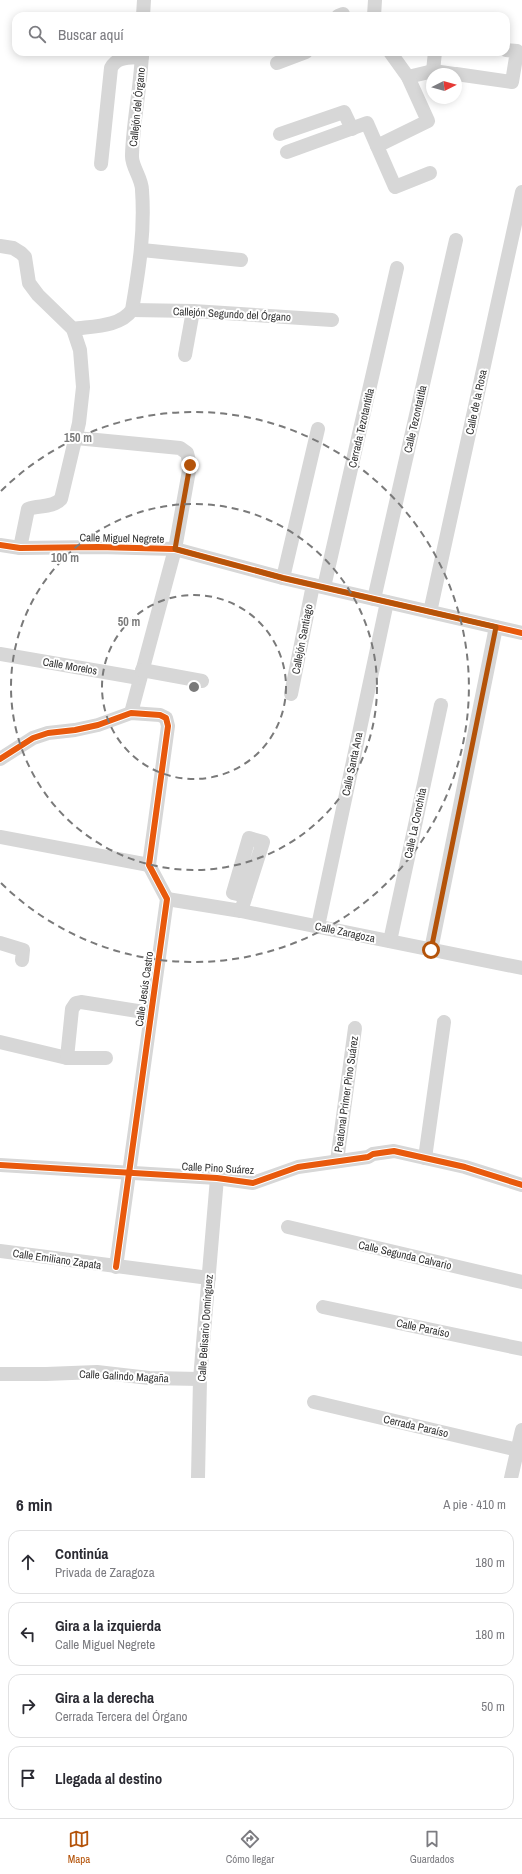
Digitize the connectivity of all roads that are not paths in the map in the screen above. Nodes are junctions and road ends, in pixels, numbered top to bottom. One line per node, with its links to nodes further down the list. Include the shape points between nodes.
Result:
1 (144, 0): 3 (street)
2 (375, 0): 4 (street)
3 (143, 12)
4 (374, 12)
5 (510, 51): 14 (street, via 517,52 512,82)
6 (134, 56): 20 (street, via 119,58 113,62 111,68)
7 (142, 56): 25 (street, Callejón del Órgano, via 132,157 142,187)
8 (295, 56): 11 (street)
9 (393, 56): 15 (street)
10 (435, 56): 12 (street)
11 (277, 63)
12 (433, 68)
13 (426, 73): 15 (street)
14 (462, 75)
15 (408, 77): 18 (street, via 428,121)
16 (352, 129): 17 (street, via 344,112); 18 (street, via 367,123); 19 (street)
17 (280, 134)
18 (377, 146): 21 (street, via 395,187)
19 (287, 152)
20 (101, 164)
21 (430, 173)
22 (522, 192): 41 (street, Calle de la Rosa)
23 (456, 240): 40 (street, Calle Tezontatitla)
24 (0, 246): 31 (street, via 13,248 21,253 30,283 38,295)
25 (142, 250): 26 (street); 28 (street, Callejón del Órgano)
26 (241, 260)
27 (397, 268): 39 (street, Cerrada Tezotantitla)
28 (132, 310): 29 (street, Callejón Segundo del Órgano); 31 (street, via 127,317 118,322)
29 (193, 311): 30 (street, Callejón Segundo del Órgano); 32 (street)
30 (332, 320)
31 (73, 329): 34 (street, via 80,350 83,387)
32 (185, 355)
33 (318, 429): 38 (street)
34 (76, 438): 36 (street, via 61,499 58,503 28,509); 37 (street, via 180,448 187,453 190,465)
35 (0, 546): 36 (street, Calle Miguel Negrete)
36 (20, 548): 37 (street, Calle Miguel Negrete, via 98,546)
37 (175, 549): 38 (street, Calle Miguel Negrete); 45 (street)
38 (283, 578): 39 (street, Calle Miguel Negrete)
39 (319, 586): 40 (street, Calle Miguel Negrete); 47 (street, Callejón Santiago)
40 (380, 600): 41 (street, Calle Miguel Negrete); 56 (street, Calle Santa Ana)
41 (430, 612): 42 (street, Calle Miguel Negrete)
42 (496, 627): 43 (street, Calle Miguel Negrete); 59 (street)
43 (522, 633)
44 (0, 654): 45 (street, Calle Morelos)
45 (141, 674): 46 (street, Calle Morelos); 49 (street)
46 (202, 681)
47 (292, 694)
48 (441, 705): 57 (street, Calle La Conchita)
49 (131, 713): 50 (street, via 98,725 33,738); 52 (street, via 160,715 166,718 168,726)
50 (0, 759)
51 (0, 837): 52 (street)
52 (149, 865): 54 (street)
53 (246, 896): 55 (street)
54 (166, 899): 55 (street, Calle Zaragoza); 62 (street, Calle Jesús Castro)
55 (241, 911): 56 (street, Calle Zaragoza)
56 (318, 926): 57 (street, Calle Zaragoza)
57 (390, 941): 59 (street, Calle Zaragoza)
58 (0, 943): 60 (street, via 23,950)
59 (431, 950): 61 (street, Calle Zaragoza)
60 (22, 960)
61 (522, 968)
62 (150, 1013): 66 (street, via 76,1002 72,1009); 71 (street, Calle Jesús Castro)
63 (444, 1022): 68 (street)
64 (355, 1028): 69 (street, Peatonal Primer Pino Suárez)
65 (0, 1042): 66 (street)
66 (67, 1058): 67 (street)
67 (106, 1058)
68 (425, 1158): 69 (street, Calle Pino Suárez, via 394,1151); 73 (street, Calle Pino Suárez, via 465,1167)
69 (337, 1161): 72 (street, Calle Pino Suárez, via 298,1167 253,1183)
70 (0, 1164): 71 (street, Calle Pino Suárez)
71 (127, 1173): 72 (street, Calle Pino Suárez); 76 (street, Calle Jesús Castro)
72 (217, 1178): 77 (street, Calle Belisario Domínguez)
73 (522, 1185)
74 (288, 1227): 78 (street, Calle Segunda Calvario)
75 (0, 1251): 76 (street, Calle Emiliano Zapata)
76 (116, 1266): 77 (street, Calle Emiliano Zapata)
77 (208, 1278): 82 (street, Calle Belisario Domínguez)
78 (522, 1282)
79 (323, 1306): 80 (street, Calle Paraíso)
80 (522, 1349)
81 (0, 1374): 82 (street, Calle Galindo Magaña, via 97,1372 149,1378)
82 (200, 1379): 86 (street, Calle Belisario Domínguez)
83 (314, 1402): 85 (street, Cerrada Paraíso)
84 (522, 1430): 85 (street)
85 (518, 1450): 87 (street)
86 (198, 1478)
87 (511, 1478)

